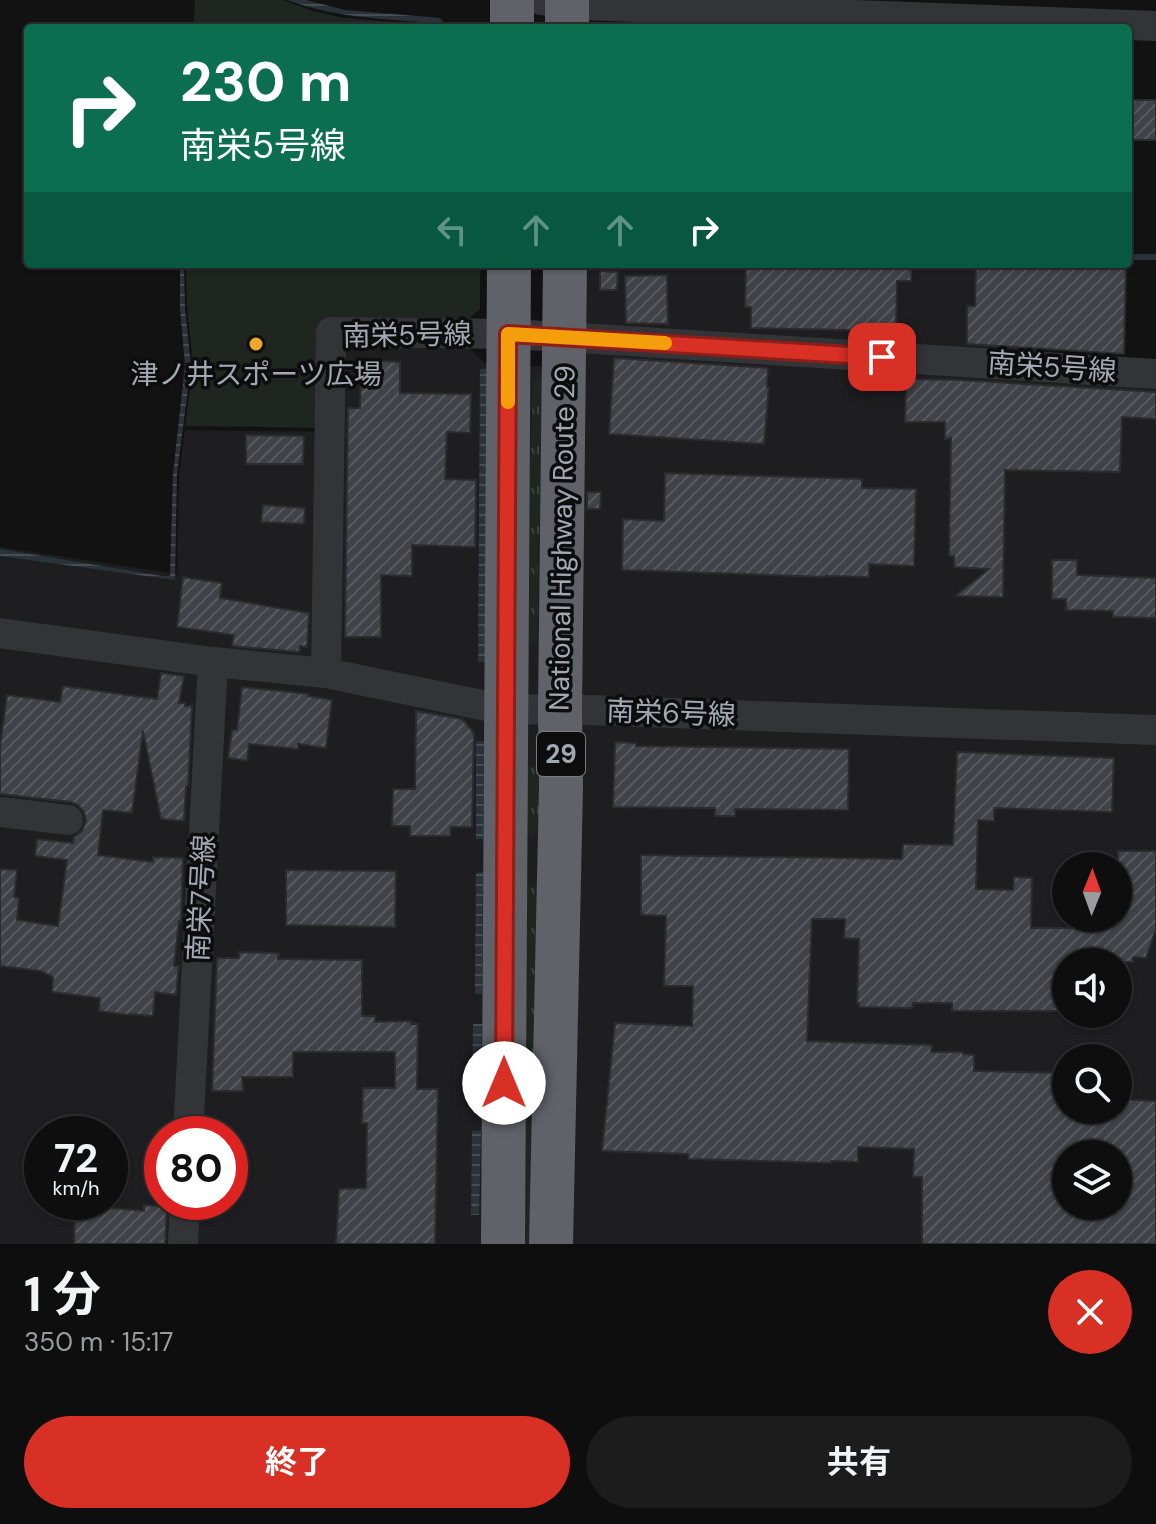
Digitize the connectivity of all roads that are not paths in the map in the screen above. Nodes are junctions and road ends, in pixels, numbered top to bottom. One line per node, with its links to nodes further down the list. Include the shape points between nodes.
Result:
1 (512, 0): 5 (highway)
2 (695, 4): 3 (street); 4 (street)
3 (560, 8)
4 (878, 8): 6 (street)
5 (512, 24)
6 (1125, 24)
7 (1132, 24): 8 (street)
8 (1156, 26)
9 (509, 268): 11 (highway, National Highway Route 29 / 29)
10 (565, 268): 12 (highway, National Highway Route 29 / 29)
11 (508, 334): 12 (street, 南栄5号線); 16 (street, 南栄5号線, via 331,332); 18 (highway, National Highway Route 29 / 29)
12 (564, 337): 13 (street, 南栄5号線); 17 (highway, National Highway Route 29 / 29)
13 (1156, 374)
14 (0, 633): 15 (street, 南栄6号線)
15 (213, 662): 16 (street, 南栄6号線); 22 (street, 南栄7号線)
16 (326, 673): 18 (street, 南栄6号線)
17 (560, 709): 18 (street, 南栄6号線); 19 (street, 南栄6号線); 26 (highway, National Highway Route 29 / 29)
18 (506, 710): 25 (highway, National Highway Route 29 / 29)
19 (1156, 730)
20 (0, 812): 21 (street)
21 (68, 820)
22 (189, 1116)
23 (184, 1220): 24 (street)
24 (183, 1244)
25 (503, 1244)
26 (551, 1244)

